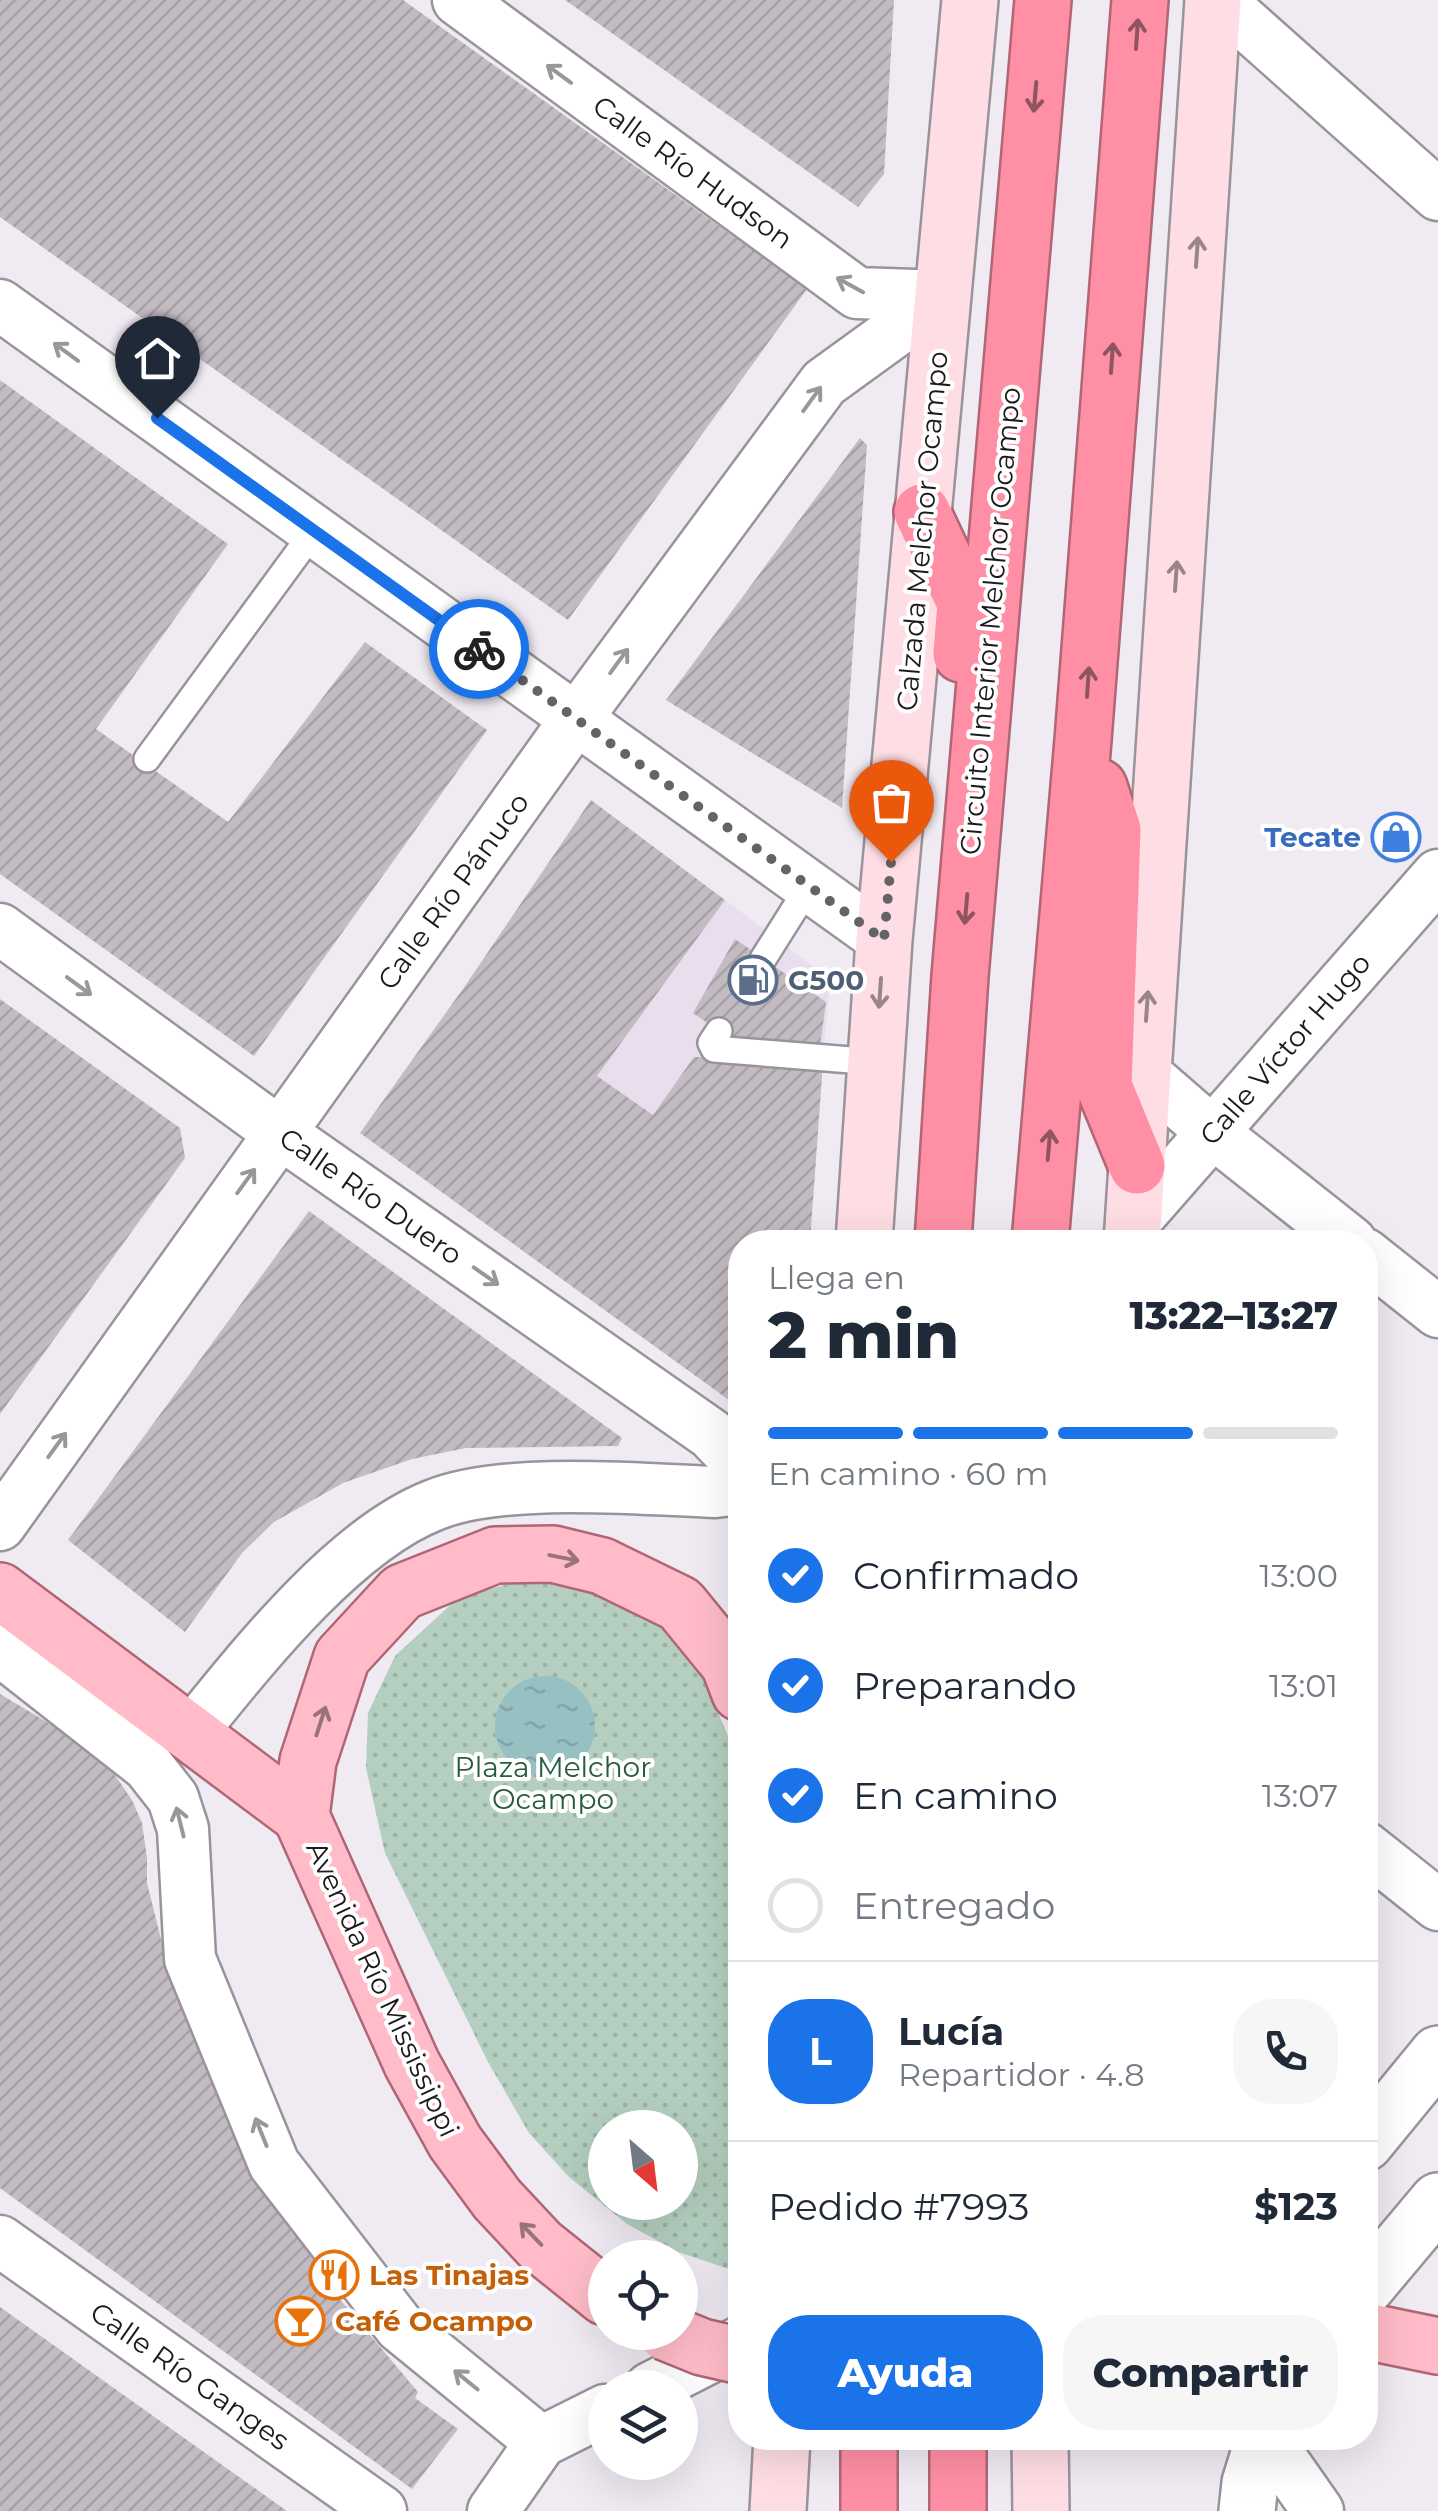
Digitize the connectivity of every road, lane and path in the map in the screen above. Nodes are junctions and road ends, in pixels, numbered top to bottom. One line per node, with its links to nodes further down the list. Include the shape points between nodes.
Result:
1 (458, 0): 7 (street, Calle Río Hudson, one-way to 1, via 857,293)
2 (970, 0): 7 (main road, Calzada Melchor Ocampo)
3 (1043, 0): 14 (highway, Circuito Interior Melchor Ocampo, one-way to 14)
4 (1140, 0): 12 (highway, one-way to 4)
5 (1216, 0): 6 (street); 22 (main road, one-way to 5)
6 (1438, 195)
7 (944, 296): 9 (main road, Calzada Melchor Ocampo); 11 (street, Calle Río Pánuco, one-way to 7, via 824,384)
8 (0, 305): 10 (street, one-way to 8)
9 (922, 512): 14 (highway, via 965,603 953,769); 18 (main road, Calzada Melchor Ocampo)
10 (314, 530): 11 (street); 13 (lane)
11 (576, 719): 16 (street); 24 (street, Calle Río Pánuco)
12 (1083, 740): 25 (highway, via 1113,830 1104,1086); 28 (highway, one-way to 12)
13 (147, 759)
14 (972, 837): 27 (highway, Circuito Interior Melchor Ocampo, one-way to 27)
15 (1438, 875): 23 (street, Calle Víctor Hugo)
16 (809, 886): 18 (street); 19 (lane)
17 (0, 928): 24 (street, Calle Río Duero, one-way to 24)
18 (884, 940): 21 (main road, Calzada Melchor Ocampo, one-way to 21)
19 (763, 959)
20 (719, 1031): 21 (lane, via 711,1043 717,1050)
21 (876, 1062): 26 (main road, Calzada Melchor Ocampo)
22 (1143, 1072): 23 (street); 25 (main road)
23 (1212, 1132): 30 (street, Calle Víctor Hugo); 31 (street)
24 (280, 1133): 34 (street, Calle Río Duero, one-way to 34); 36 (street, Calle Río Pánuco, one-way to 24)
25 (1137, 1166): 29 (main road)
26 (865, 1230)
27 (944, 1230)
28 (1041, 1230)
29 (1132, 1230)
30 (1134, 1230)
31 (1336, 1230)
32 (1378, 1264): 33 (street)
33 (1438, 1312)
34 (728, 1452)
35 (728, 1491): 40 (street, via 544,1489 435,1504 380,1535 313,1594)
36 (0, 1524)
37 (0, 1591): 40 (main road, Avenida Río Mississippi)
38 (0, 1650): 57 (street, one-way to 38, via 400,2327 274,2164 190,1959 183,1829 174,1798 148,1766)
39 (728, 1663): 41 (main road, one-way to 39, via 308,1761 342,1657 402,1592 496,1555 553,1554 602,1566 680,1604)
40 (191, 1733): 41 (main road, Avenida Río Mississippi)
41 (306, 1827): 49 (main road, Avenida Río Mississippi, one-way to 41, via 496,2199 454,2142)
42 (1378, 1857): 43 (street)
43 (1438, 1905)
44 (1438, 2054): 45 (street)
45 (1378, 2128)
46 (1438, 2201): 48 (street)
47 (0, 2241): 64 (street, Calle Río Ganges)
48 (1378, 2273)
49 (588, 2283)
50 (1378, 2334): 52 (main road)
51 (698, 2345): 53 (main road, bridge)
52 (1438, 2346)
53 (728, 2350)
54 (728, 2356): 55 (street)
55 (693, 2370)
56 (588, 2419): 57 (street)
57 (542, 2442): 65 (street)
58 (781, 2450): 66 (main road)
59 (869, 2450): 67 (highway)
60 (958, 2450): 68 (highway)
61 (1040, 2450): 69 (main road)
62 (1261, 2450): 70 (street)
63 (1274, 2450): 71 (street)
64 (381, 2511)
65 (493, 2511)
66 (778, 2511)
67 (869, 2511)
68 (958, 2511)
69 (1041, 2511)
70 (1247, 2511)
71 (1318, 2511)

